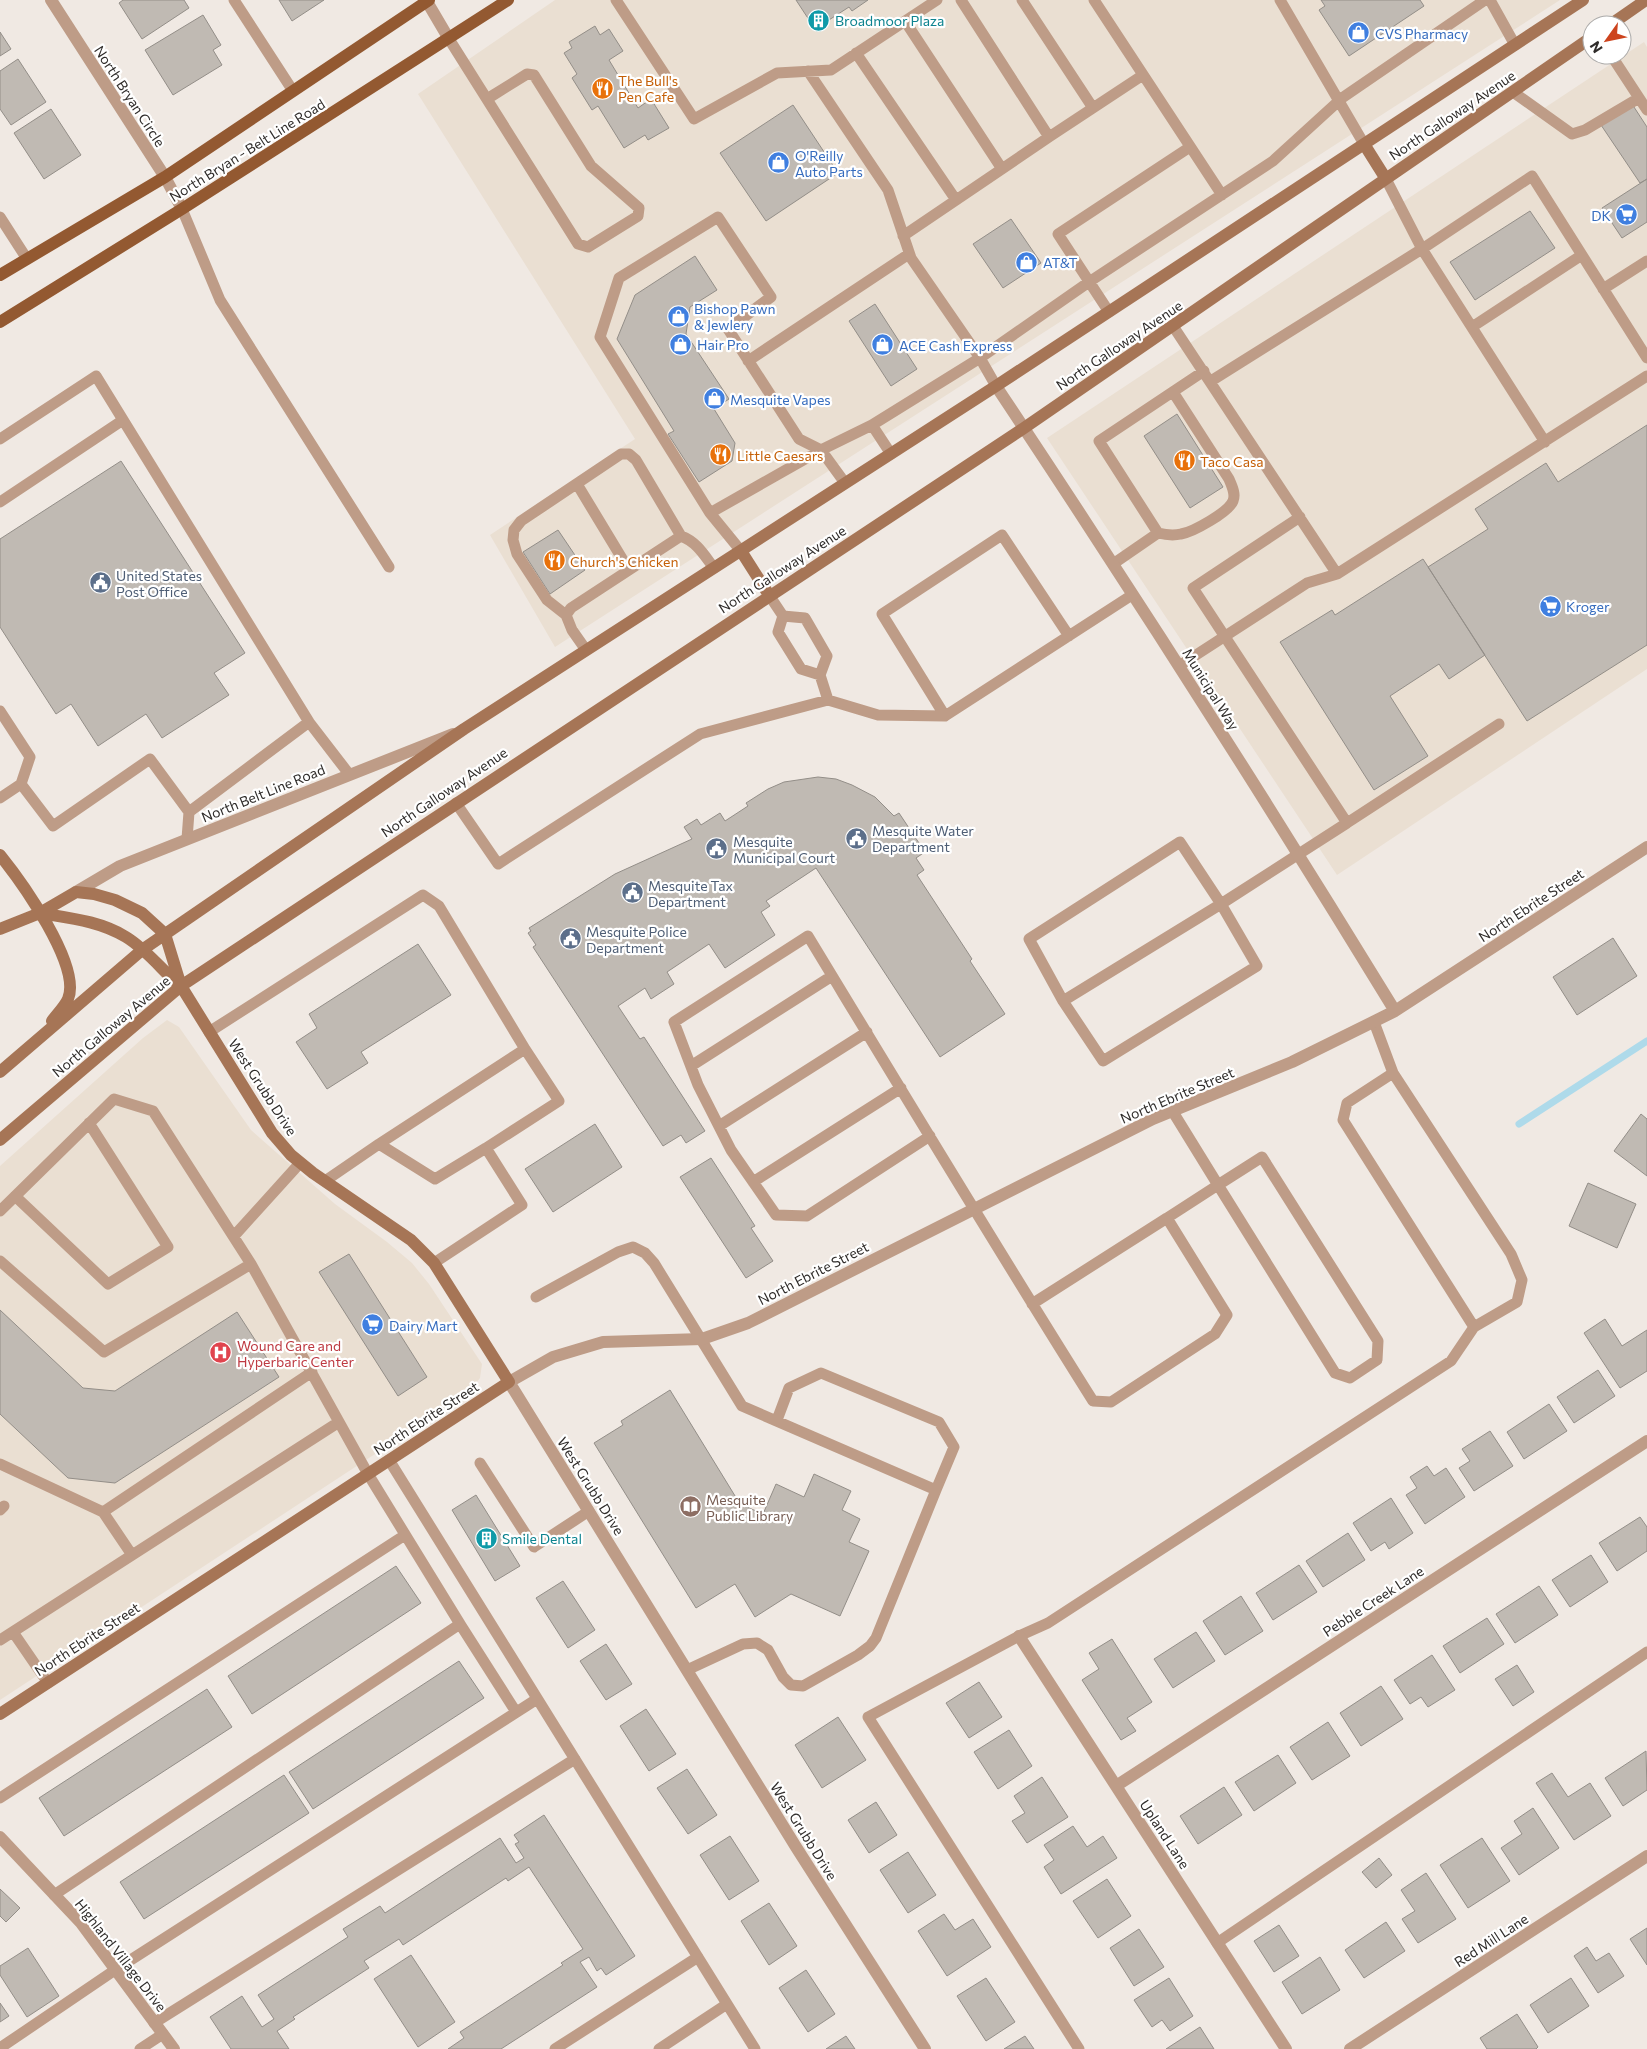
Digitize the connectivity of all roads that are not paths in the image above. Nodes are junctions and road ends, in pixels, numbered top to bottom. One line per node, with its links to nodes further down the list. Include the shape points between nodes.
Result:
1 (51, 0): 35 (street, North Bryan Circle)
2 (234, 0): 24 (lane)
3 (427, 0): 17 (street); 24 (main road, North Bryan - Belt Line Road)
4 (508, 0): 17 (main road, North Bryan - Belt Line Road)
5 (616, 0): 22 (lane, via 694,119 777,73)
6 (937, 0): 16 (lane)
7 (961, 0): 31 (lane)
8 (1022, 0): 29 (lane)
9 (1094, 0): 23 (lane)
10 (1280, 0): 28 (lane)
11 (1485, 0): 28 (lane)
12 (1490, 0): 19 (lane)
13 (1584, 0): 19 (main road, North Galloway Avenue)
14 (1646, 1): 15 (main road)
15 (1625, 15)
16 (905, 21): 20 (lane); 34 (lane)
17 (449, 39): 27 (lane); 39 (main road, North Bryan - Belt Line Road)
18 (1582, 44): 25 (main road, North Galloway Avenue)
19 (1515, 45): 32 (main road, North Galloway Avenue)
20 (856, 53): 22 (lane, via 831,70); 38 (lane)
21 (1618, 65): 26 (lane)
22 (808, 71): 41 (lane, via 888,190)
23 (1143, 75): 29 (lane); 33 (lane)
24 (293, 91): 35 (main road, North Bryan - Belt Line Road)
25 (1513, 92): 26 (lane, via 1572,134 1585,130); 36 (main road, North Galloway Avenue)
26 (1639, 98): 30 (lane)
27 (487, 99): 27 (lane, via 578,244 588,247 638,216 639,208 591,166 534,75 527,74)
28 (1338, 101): 32 (lane); 37 (lane, via 1273,161)
29 (1093, 108): 31 (lane)
30 (1647, 110)
31 (1049, 137): 34 (lane)
32 (1364, 144): 36 (main road); 50 (main road, North Galloway Avenue)
33 (1190, 147): 37 (lane); 48 (lane, via 1058,234)
34 (1002, 169): 38 (lane)
35 (164, 177): 39 (street, North Bryan Circle); 45 (main road, North Bryan - Belt Line Road)
36 (1386, 179): 42 (lane); 52 (main road, North Galloway Avenue)
37 (1222, 195): 48 (lane)
38 (956, 200): 41 (lane)
39 (182, 209): 51 (main road, North Bryan - Belt Line Road); 78 (lane, via 220,300)
40 (0, 217): 45 (lane)
41 (903, 236): 43 (lane)
42 (1422, 249): 44 (lane, via 1532,176); 53 (lane); 59 (lane)
43 (909, 254): 54 (lane); 56 (lane)
44 (1582, 255): 49 (lane); 53 (lane)
45 (27, 259): 47 (main road, North Bryan - Belt Line Road)
46 (1647, 261): 49 (lane)
47 (0, 275)
48 (1089, 282): 50 (lane); 54 (lane)
49 (1603, 289): 55 (lane)
50 (1109, 312): 60 (main road, North Galloway Avenue)
51 (0, 322)
52 (1173, 326): 57 (lane); 64 (main road, North Galloway Avenue)
53 (1472, 327): 66 (lane)
54 (980, 358): 60 (lane); 63 (lane)
55 (1647, 358)
56 (748, 361): 67 (lane, via 799,439); 72 (lane, via 728,329 771,298 718,217 619,278 600,337)
57 (1204, 371): 59 (lane); 61 (lane)
58 (1647, 376): 66 (lane)
59 (1211, 381): 73 (lane)
60 (996, 386): 64 (street, Municipal Way); 68 (main road, North Galloway Avenue)
61 (1173, 392): 74 (lane, via 1099,440); 74 (lane, via 1229,479 1234,492 1228,508 1192,531 1174,535)
62 (123, 420): 65 (lane, via 96,376); 71 (lane); 94 (lane)
63 (872, 425): 67 (lane); 68 (lane)
64 (1024, 428): 77 (street, Municipal Way); 82 (main road, North Galloway Avenue)
65 (0, 439)
66 (1545, 442): 81 (lane)
67 (821, 450): 69 (lane); 72 (lane)
68 (891, 454): 69 (main road, North Galloway Avenue)
69 (845, 483): 76 (main road, North Galloway Avenue)
70 (577, 484): 75 (lane, via 621,454 629,454 636,460); 80 (lane); 84 (lane, via 521,522 514,530 513,540 517,554 542,593)
71 (0, 502)
72 (710, 513): 76 (lane)
73 (1300, 517): 81 (lane); 87 (lane, via 1194,588)
74 (1158, 533): 77 (lane)
75 (681, 536): 79 (lane, via 698,547); 80 (lane)
76 (741, 551): 79 (main road, North Galloway Avenue); 82 (main road)
77 (1112, 564): 83 (street, Municipal Way)
78 (388, 567)
79 (714, 568): 88 (main road, North Galloway Avenue)
80 (629, 570): 84 (lane, via 571,608)
81 (1337, 574): 87 (lane, via 1306,583)
82 (770, 595): 85 (lane); 100 (main road, North Galloway Avenue)
83 (1132, 595): 86 (lane); 89 (street, Municipal Way)
84 (566, 615): 88 (lane)
85 (783, 616): 90 (lane, via 778,632 801,670); 90 (lane, via 805,618 827,656)
86 (1069, 636): 93 (lane); 93 (lane, via 1002,535 882,614)
87 (1226, 636): 89 (lane); 102 (lane)
88 (586, 650): 96 (main road, North Galloway Avenue)
89 (1179, 666): 105 (street, Municipal Way)
90 (820, 675): 91 (lane)
91 (828, 700): 93 (lane, via 878,715); 100 (lane, via 700,734 498,864)
92 (0, 711): 98 (lane, via 30,757)
93 (945, 716)
94 (309, 722): 97 (lane); 101 (lane)
95 (1499, 724): 102 (lane)
96 (464, 729): 97 (street, North Belt Line Road); 111 (main road, North Galloway Avenue)
97 (350, 774): 103 (street, North Belt Line Road)
98 (21, 784): 99 (lane); 101 (lane, via 53,826 150,759)
99 (0, 798)
100 (456, 803): 114 (main road, North Galloway Avenue)
101 (189, 812): 103 (lane)
102 (1347, 823): 105 (lane)
103 (187, 840): 107 (street, North Belt Line Road, via 120,866)
104 (1647, 847): 116 (street, North Ebrite Street)
105 (1298, 854): 108 (lane); 116 (street, Municipal Way)
106 (0, 855): 109 (main road)
107 (76, 892): 109 (main road); 111 (main road, via 116,900 142,913)
108 (1221, 904): 115 (lane); 115 (lane, via 1180,842 1029,939); 115 (lane, via 1257,966 1103,1061)
109 (40, 913): 110 (main road); 112 (main road, West Grubb Drive, via 91,922 113,930); 120 (main road, via 66,962 70,983 68,998)
110 (0, 929)
111 (165, 934): 112 (main road, North Galloway Avenue); 114 (main road, West Grubb Drive)
112 (142, 950): 114 (main road, West Grubb Drive); 120 (main road, North Galloway Avenue)
113 (832, 976): 119 (lane); 122 (lane); 122 (lane, via 808,936 674,1022)
114 (181, 986): 118 (main road, West Grubb Drive); 130 (main road, North Galloway Avenue)
115 (1063, 1001)
116 (1394, 1012): 117 (street, North Ebrite Street)
117 (1374, 1022): 124 (lane); 126 (street, North Ebrite Street, via 1292,1062)
118 (209, 1032): 121 (lane, via 423,895 439,906); 133 (main road, West Grubb Drive, via 272,1133)
119 (867, 1032): 125 (lane); 128 (lane)
120 (41, 1037): 123 (main road, North Galloway Avenue)
121 (524, 1049): 131 (lane); 132 (lane, via 559,1101)
122 (691, 1066): 128 (lane)
123 (0, 1072)
124 (1393, 1073): 147 (lane, via 1511,1254 1522,1280 1517,1302); 147 (lane, via 1347,1103 1343,1120)
125 (900, 1088): 129 (lane); 135 (lane)
126 (1173, 1112): 136 (lane); 138 (street, North Ebrite Street, via 1153,1119)
127 (89, 1123): 137 (lane); 137 (lane, via 168,1247 108,1284); 141 (lane, via 114,1099 153,1111)
128 (719, 1126): 135 (lane)
129 (930, 1136): 135 (lane, via 807,1216 776,1215); 138 (lane)
130 (0, 1140)
131 (379, 1144): 132 (lane, via 435,1180); 134 (lane)
132 (486, 1148): 143 (lane, via 522,1205)
133 (300, 1163): 134 (main road, West Grubb Drive); 141 (lane)
134 (324, 1181): 143 (main road, West Grubb Drive, via 411,1240)
135 (753, 1182)
136 (1218, 1185): 136 (lane, via 1335,1373 1350,1378 1377,1360 1378,1341 1262,1157); 140 (lane)
137 (15, 1196): 139 (lane)
138 (975, 1209): 146 (lane); 148 (street, North Ebrite Street, via 748,1323)
139 (0, 1211)
140 (1167, 1218): 146 (lane); 146 (lane, via 1227,1315 1215,1334 1111,1402 1093,1401)
141 (234, 1236): 144 (lane)
142 (0, 1261): 144 (lane, via 104,1352)
143 (434, 1263): 150 (main road, West Grubb Drive)
144 (251, 1264): 149 (lane)
145 (536, 1297): 148 (lane, via 633,1247 645,1253 654,1264)
146 (1032, 1304)
147 (1474, 1327): 165 (lane, via 1451,1361 1048,1623)
148 (702, 1339): 150 (street, North Ebrite Street, via 603,1342 553,1357); 151 (lane, via 742,1406)
149 (312, 1372): 152 (lane); 160 (lane)
150 (509, 1382): 154 (main road, North Ebrite Street); 159 (street, West Grubb Drive)
151 (777, 1420): 158 (lane); 158 (lane, via 789,1388 821,1373 939,1422 954,1447)
152 (339, 1422): 157 (lane); 162 (lane)
153 (1647, 1441): 174 (street, Pebble Creek Lane)
154 (389, 1460): 157 (main road, North Ebrite Street); 170 (lane)
155 (480, 1463): 159 (lane, via 534,1548)
156 (0, 1464): 160 (lane)
157 (368, 1474): 161 (lane); 169 (main road, North Ebrite Street)
158 (936, 1490): 168 (lane, via 876,1638 858,1655 803,1686 791,1685 768,1650 757,1643 743,1644)
159 (589, 1510): 168 (street, West Grubb Drive)
160 (103, 1512): 162 (lane)
161 (405, 1535): 163 (lane); 175 (lane)
162 (132, 1555): 164 (lane)
163 (460, 1624): 171 (lane); 178 (lane)
164 (13, 1632): 166 (lane); 169 (lane)
165 (1019, 1636): 174 (street, Upland Lane); 192 (lane, via 868,1717)
166 (0, 1640)
167 (1647, 1652): 179 (lane)
168 (687, 1670): 191 (street, West Grubb Drive)
169 (48, 1683): 172 (main road, North Ebrite Street)
170 (537, 1698): 171 (lane); 173 (lane)
171 (516, 1712): 181 (lane)
172 (0, 1714)
173 (575, 1759): 180 (lane); 183 (lane)
174 (1116, 1786): 179 (street, Upland Lane)
175 (0, 1798)
176 (0, 1837): 178 (street, Highland Village Drive)
177 (1647, 1856): 194 (street, Red Mill Lane)
178 (54, 1895): 181 (street, Highland Village Drive, via 81,1923)
179 (1217, 1943): 193 (street, Upland Lane)
180 (698, 1957): 182 (lane); 188 (lane)
181 (115, 1970): 183 (street, Highland Village Drive); 185 (lane)
182 (727, 2004): 189 (lane); 190 (lane)
183 (154, 2023): 184 (street, Highland Village Drive)
184 (163, 2034): 186 (lane); 187 (street, Highland Village Drive)
185 (0, 2048)
186 (140, 2049)
187 (174, 2049)
188 (555, 2049)
189 (659, 2049)
190 (755, 2049)
191 (925, 2049)
192 (1079, 2049)
193 (1286, 2049)
194 (1350, 2049)

